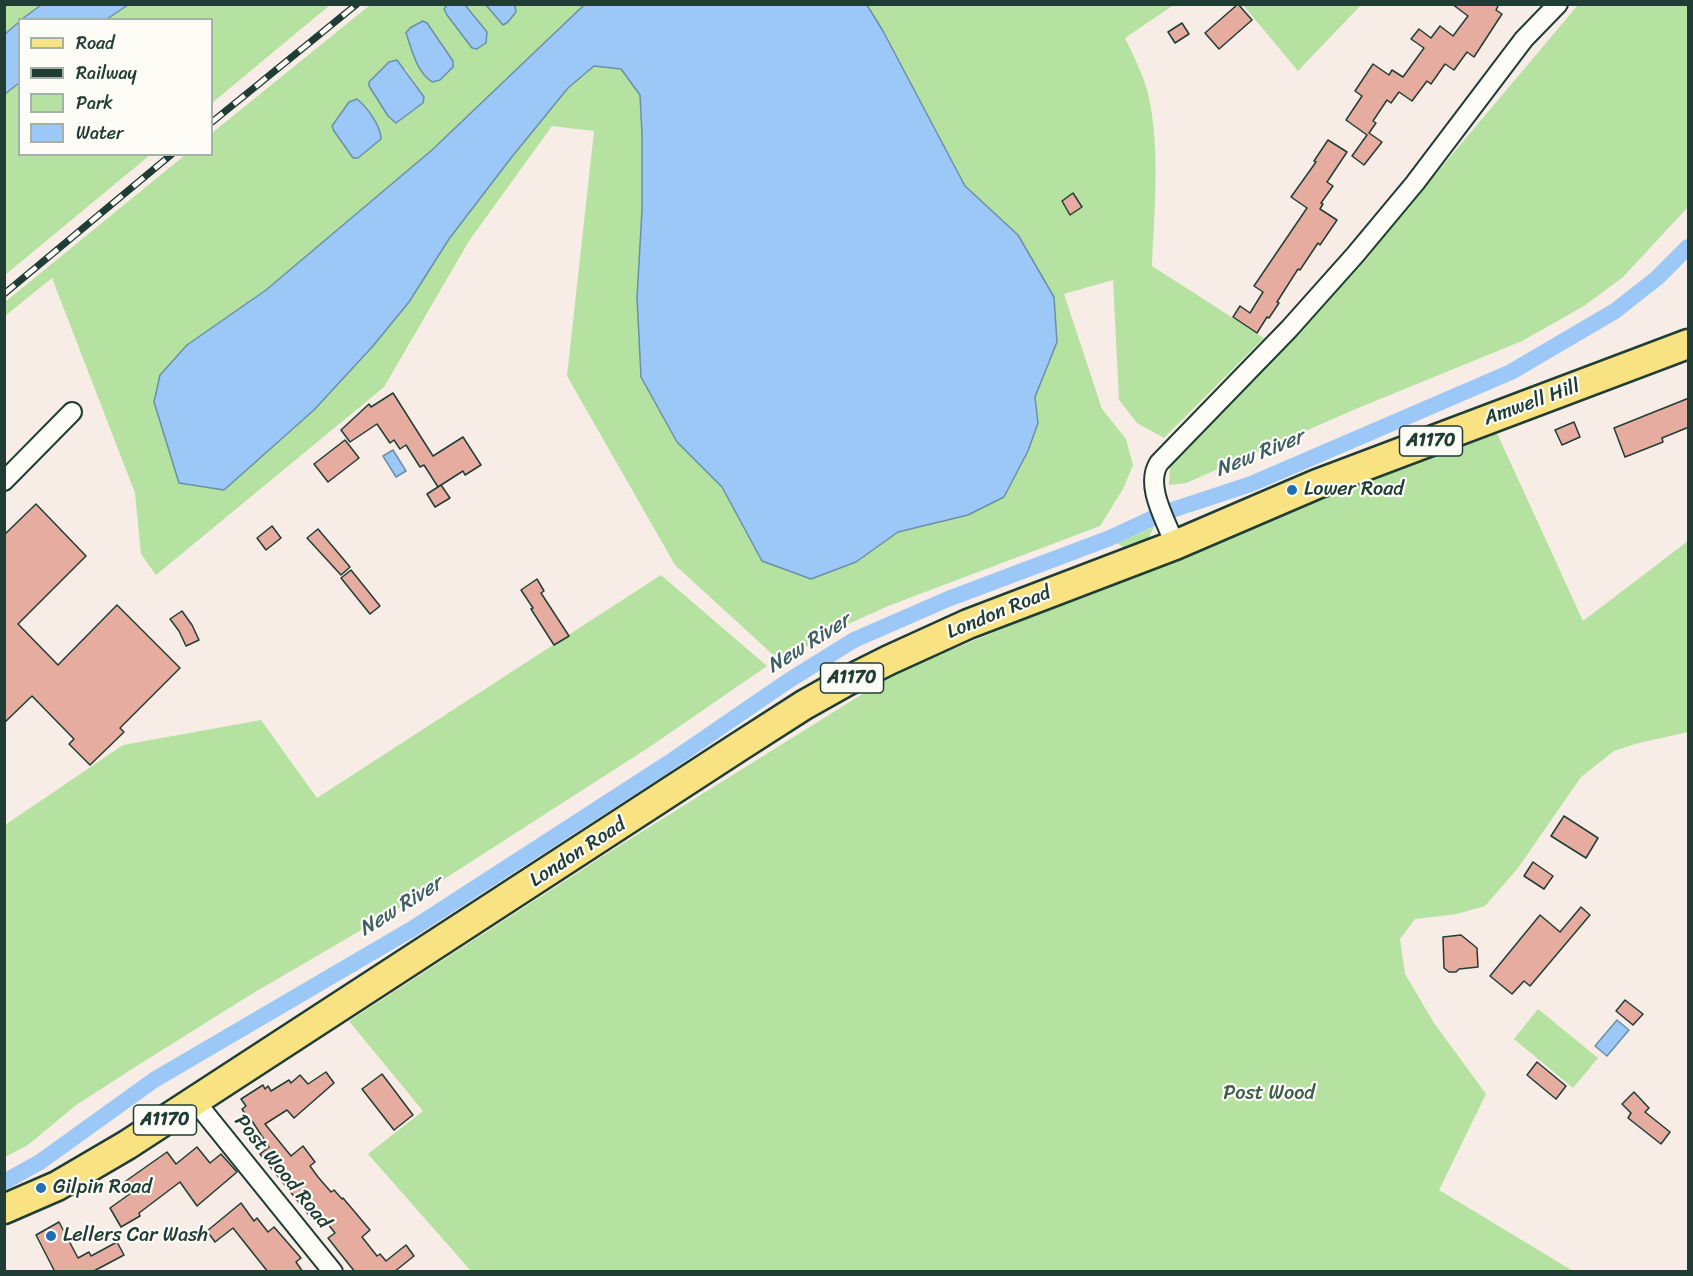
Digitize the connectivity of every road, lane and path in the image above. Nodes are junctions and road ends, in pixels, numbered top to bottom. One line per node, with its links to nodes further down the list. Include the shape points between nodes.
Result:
1 (1558, 4): 5 (street, via 1524,39 1415,183 1354,255 1289,329 1155,468 1153,480)
2 (1689, 344): 5 (main road, Amwell Hill / A1170, via 1317,484)
3 (72, 412): 4 (street)
4 (4, 481)
5 (1171, 533): 6 (main road, London Road / A1170, via 889,660 804,705)
6 (195, 1101): 7 (main road, London Road / A1170, via 84,1172); 8 (street, Post Wood Road)
7 (4, 1209)
8 (333, 1272)

